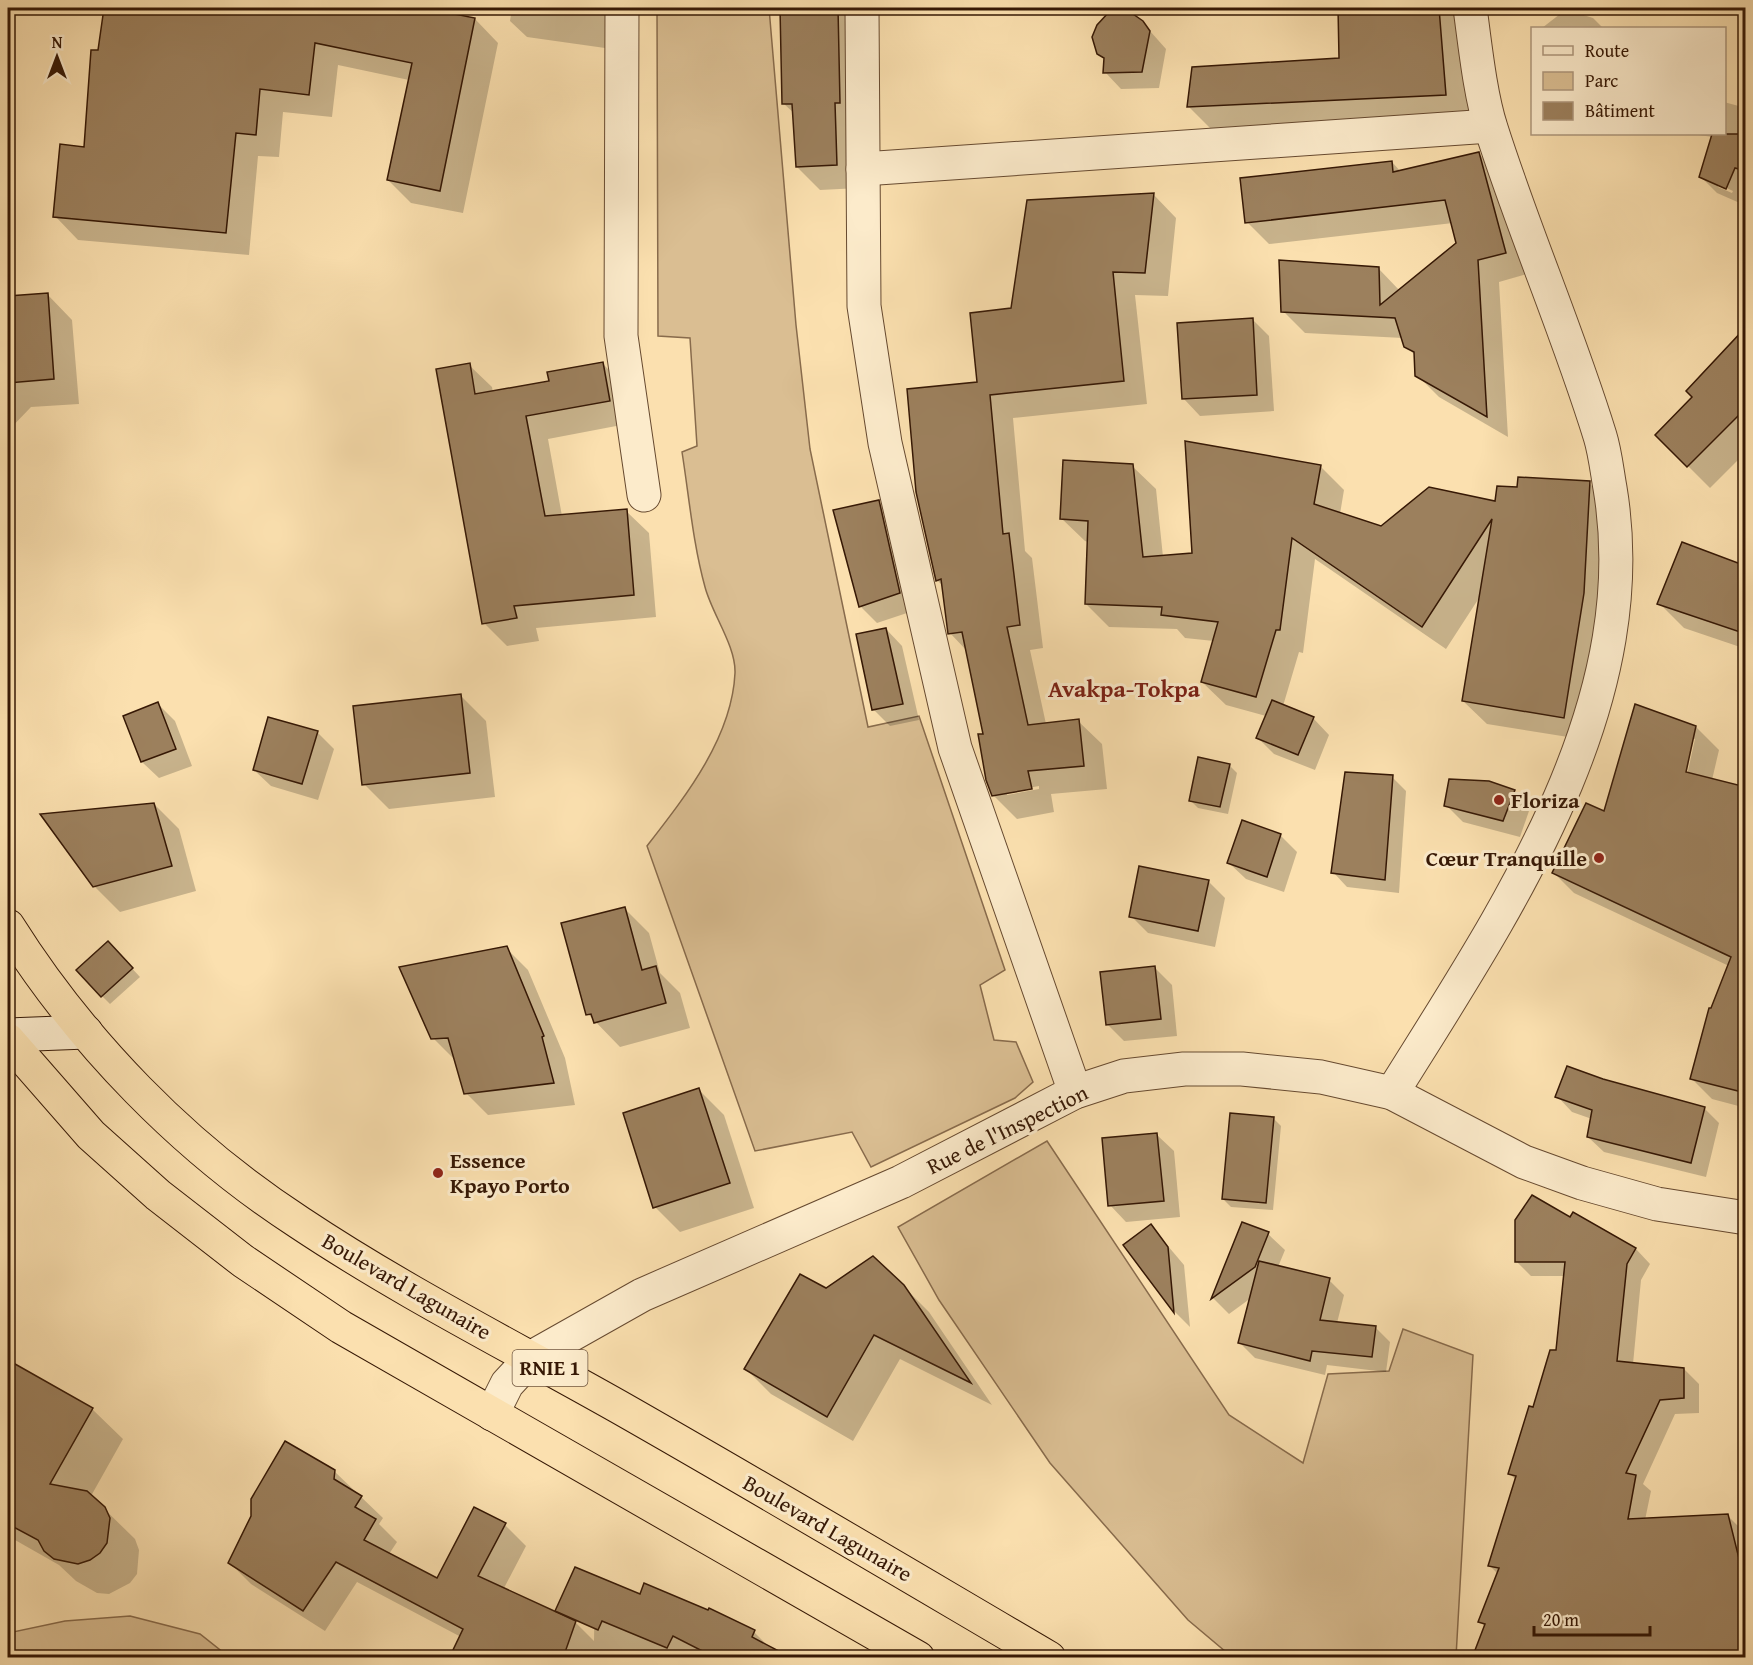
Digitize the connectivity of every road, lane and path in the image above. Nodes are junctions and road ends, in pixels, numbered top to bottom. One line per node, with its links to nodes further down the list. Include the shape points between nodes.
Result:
1 (622, 8): 6 (street, via 621,336)
2 (862, 8): 5 (street)
3 (1470, 8): 4 (street)
4 (1490, 126): 5 (street); 12 (street, via 1601,439 1617,552 1614,601 1606,658 1579,753 1520,881)
5 (863, 169): 11 (street, via 864,306 885,443 955,748)
6 (644, 495)
7 (9, 930): 8 (highway, RNIE 1, via 30,963)
8 (86, 1032): 9 (street); 14 (highway, Boulevard Lagunaire / RNIE 1, via 170,1121 239,1180 379,1272)
9 (8, 1035)
10 (8, 1040): 15 (highway, via 91,1135 158,1196 243,1261 341,1327)
11 (1075, 1092): 12 (street, Rue de l'Inspection, via 1124,1076 1184,1069 1242,1069 1321,1077); 14 (street, Rue de l'Inspection, via 901,1182 642,1295)
12 (1392, 1093): 13 (street, Rue de l'Inspection, via 1524,1162 1582,1183 1658,1204)
13 (1746, 1218)
14 (532, 1358): 15 (street, Rue de l'Inspection, via 507,1384); 17 (highway, Boulevard Lagunaire / RNIE 1)
15 (492, 1414): 16 (highway)
16 (918, 1658)
17 (1049, 1658)

